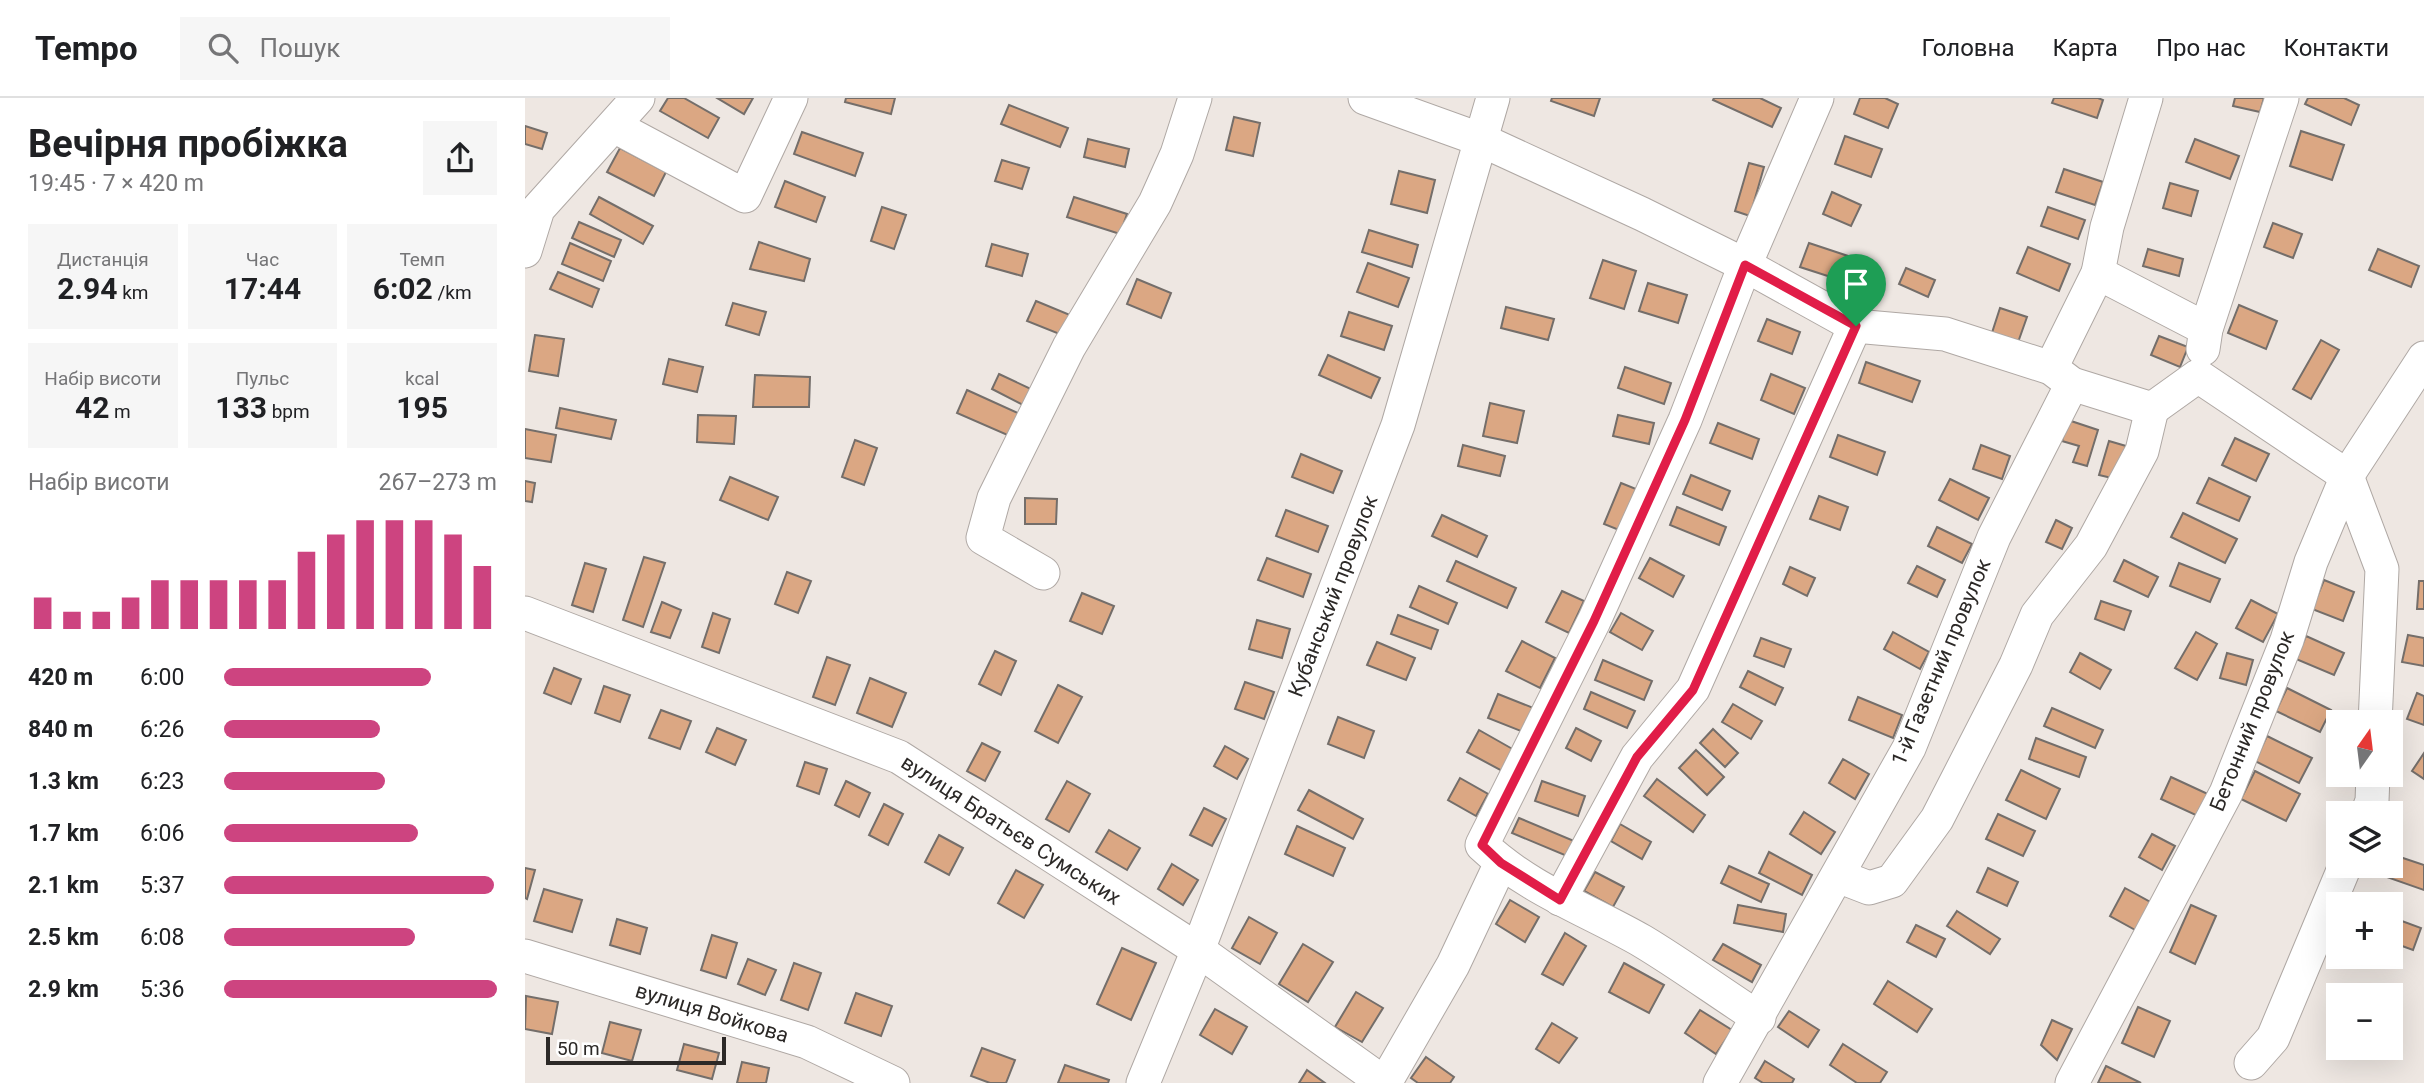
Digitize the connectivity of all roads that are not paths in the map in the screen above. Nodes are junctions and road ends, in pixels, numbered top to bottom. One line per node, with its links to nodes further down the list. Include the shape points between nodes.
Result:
1 (638, 98): 9 (street)
2 (791, 98): 9 (street, via 745,196)
3 (1195, 98): 22 (street, via 1155,203 1069,347 994,498 983,538)
4 (1365, 98): 10 (street)
5 (1493, 98): 10 (street, Кубанський провулок)
6 (1817, 98): 13 (street)
7 (2146, 98): 14 (street)
8 (2282, 98): 16 (street)
9 (614, 126): 11 (street)
10 (1479, 139): 13 (street); 29 (street, Кубанський провулок, via 1398,425)
11 (532, 207): 12 (street)
12 (525, 251)
13 (1745, 265): 15 (street); 25 (street, via 1674,445 1594,621 1482,845)
14 (2098, 273): 16 (street); 18 (street, 1-й Газетний провулок)
15 (1856, 326): 18 (street, via 1945,334); 28 (street, via 1693,690 1637,757)
16 (2206, 329): 19 (street)
17 (2424, 358): 21 (street, Бетонний провулок)
18 (2062, 376): 20 (street); 26 (street, 1-й Газетний провулок, via 1909,748)
19 (2198, 376): 20 (street); 21 (street)
20 (2152, 409): 26 (street, via 2142,451 2091,546 2037,615 1937,819 1892,881 1869,888)
21 (2347, 476): 24 (street, via 2382,569); 37 (street, Бетонний провулок, via 2226,793)
22 (1043, 573)
23 (525, 614): 29 (street, вулиця Братьєв Сумських, via 899,757)
24 (2376, 710)
25 (1501, 863): 28 (street); 35 (street, via 1453,965)
26 (1837, 876): 31 (street, 1-й Газетний провулок)
27 (2340, 878): 32 (street, via 2273,1038)
28 (1560, 900): 31 (street, via 1642,942)
29 (1198, 950): 34 (street, Кубанський провулок); 35 (street, вулиця Братьєв Сумських)
30 (525, 956): 33 (street, вулиця Войкова, via 807,1042)
31 (1759, 1018): 36 (street, 1-й Газетний провулок)
32 (2251, 1063)
33 (894, 1083)
34 (1143, 1083)
35 (1385, 1083)
36 (1720, 1083)
37 (2072, 1083)

